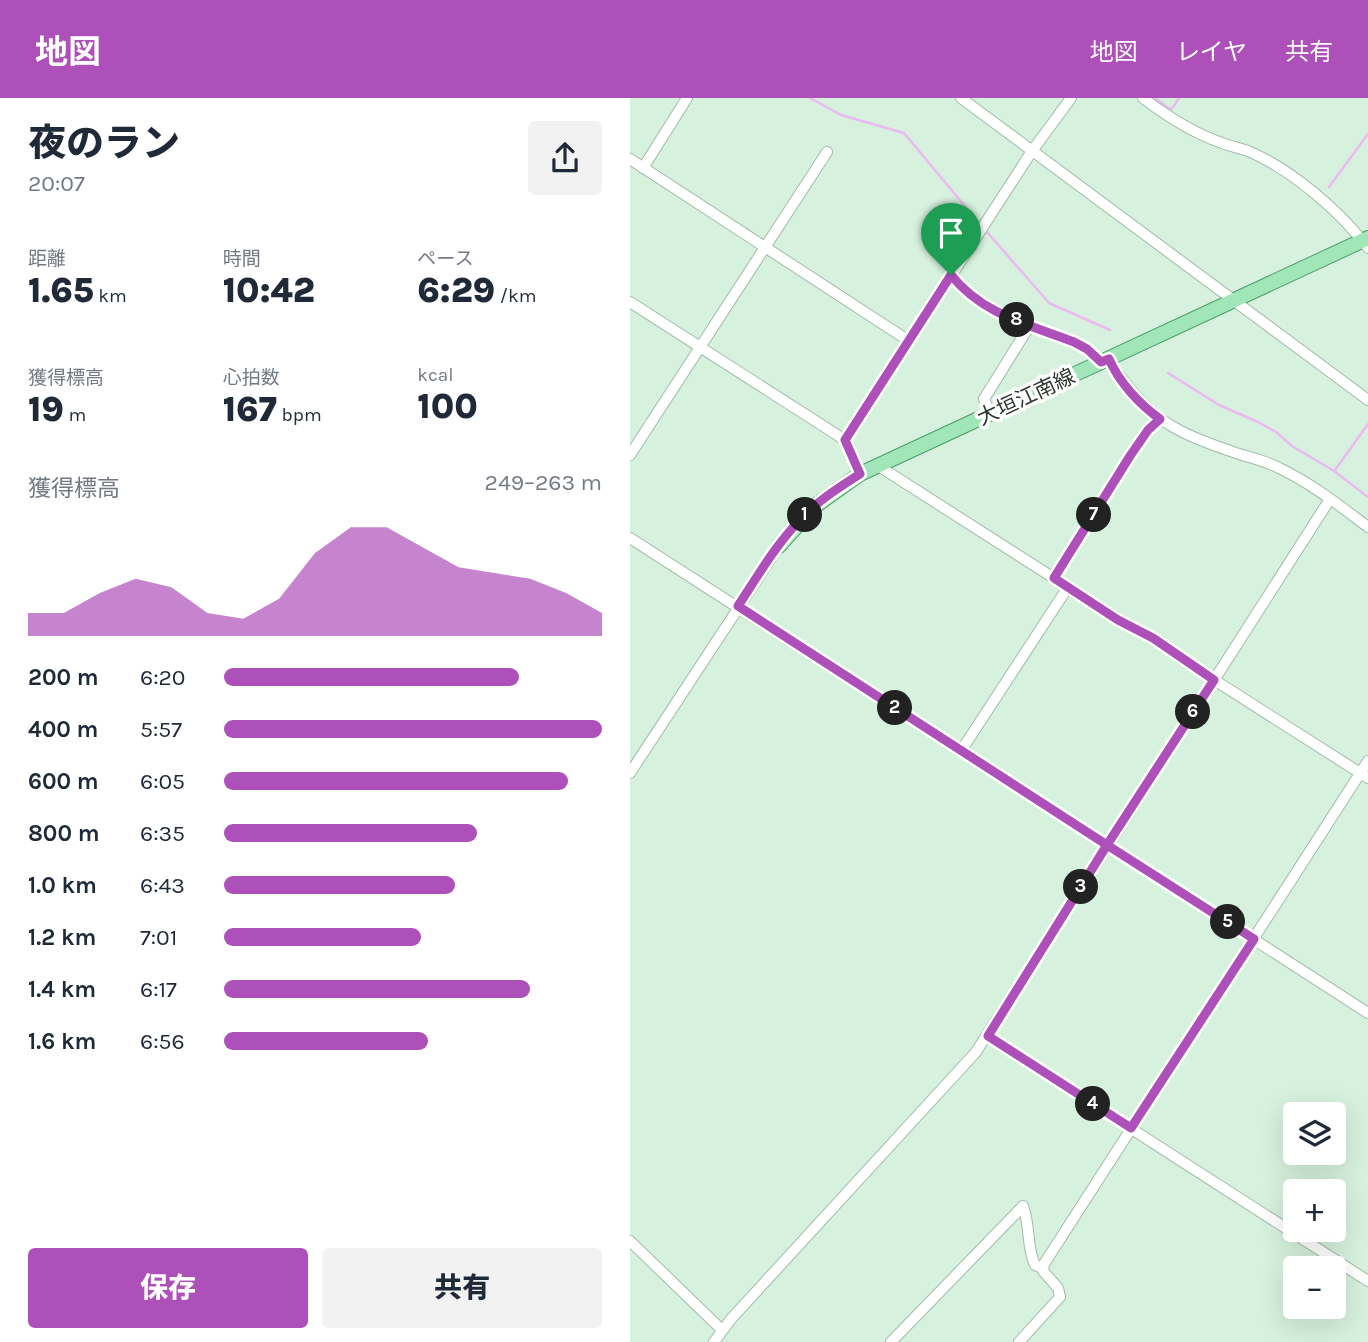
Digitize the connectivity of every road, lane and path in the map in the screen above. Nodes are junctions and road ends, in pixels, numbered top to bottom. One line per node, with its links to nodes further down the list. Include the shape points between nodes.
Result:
1 (687, 98): 8 (street)
2 (961, 98): 5 (street)
3 (1071, 98): 5 (street)
4 (1143, 98): 9 (street, via 1191,130 1273,164)
5 (1032, 151): 11 (street); 12 (street)
6 (827, 152): 10 (street)
7 (630, 159): 8 (street)
8 (643, 168): 10 (street)
9 (1366, 242): 12 (main road, 大垣江南線)
10 (765, 247): 15 (street); 16 (street)
11 (951, 275): 14 (street, via 989,309); 15 (street)
12 (1233, 300): 17 (main road, 大垣江南線); 18 (street)
13 (630, 302): 16 (street)
14 (1030, 325): 17 (street); 19 (street, via 984,399)
15 (909, 341): 21 (street)
16 (700, 348): 21 (street); 22 (street)
17 (1105, 361): 19 (main road, 大垣江南線); 20 (street)
18 (1368, 400)
19 (990, 413): 23 (main road, 大垣江南線)
20 (1160, 419): 25 (street, via 1195,438 1279,468); 29 (street, via 1130,456)
21 (845, 440): 24 (street)
22 (630, 455)
23 (877, 465): 24 (main road, 大垣江南線); 29 (street)
24 (860, 474): 28 (main road, 大垣江南線, via 815,506)
25 (1330, 499): 26 (street); 32 (street)
26 (1368, 527)
27 (630, 538): 31 (street)
28 (779, 546): 31 (street)
29 (1054, 578): 30 (street)
30 (1068, 587): 32 (street); 33 (street)
31 (738, 606): 33 (street); 35 (street)
32 (1214, 680): 36 (street); 37 (street)
33 (961, 751): 37 (street)
34 (1368, 761): 36 (street)
35 (630, 773)
36 (1364, 776): 38 (street)
37 (1107, 845): 38 (street); 40 (street)
38 (1254, 939): 39 (street); 41 (street)
39 (1368, 1013)
40 (988, 1036): 41 (street); 45 (street)
41 (1131, 1128): 43 (street); 44 (street)
42 (630, 1241): 45 (street)
43 (1042, 1268): 47 (street, via 1035,1265 1029,1250 1031,1234 1023,1206); 48 (street, via 1060,1297)
44 (1368, 1281)
45 (722, 1330): 46 (street)
46 (714, 1342)
47 (891, 1342)
48 (1019, 1342)

